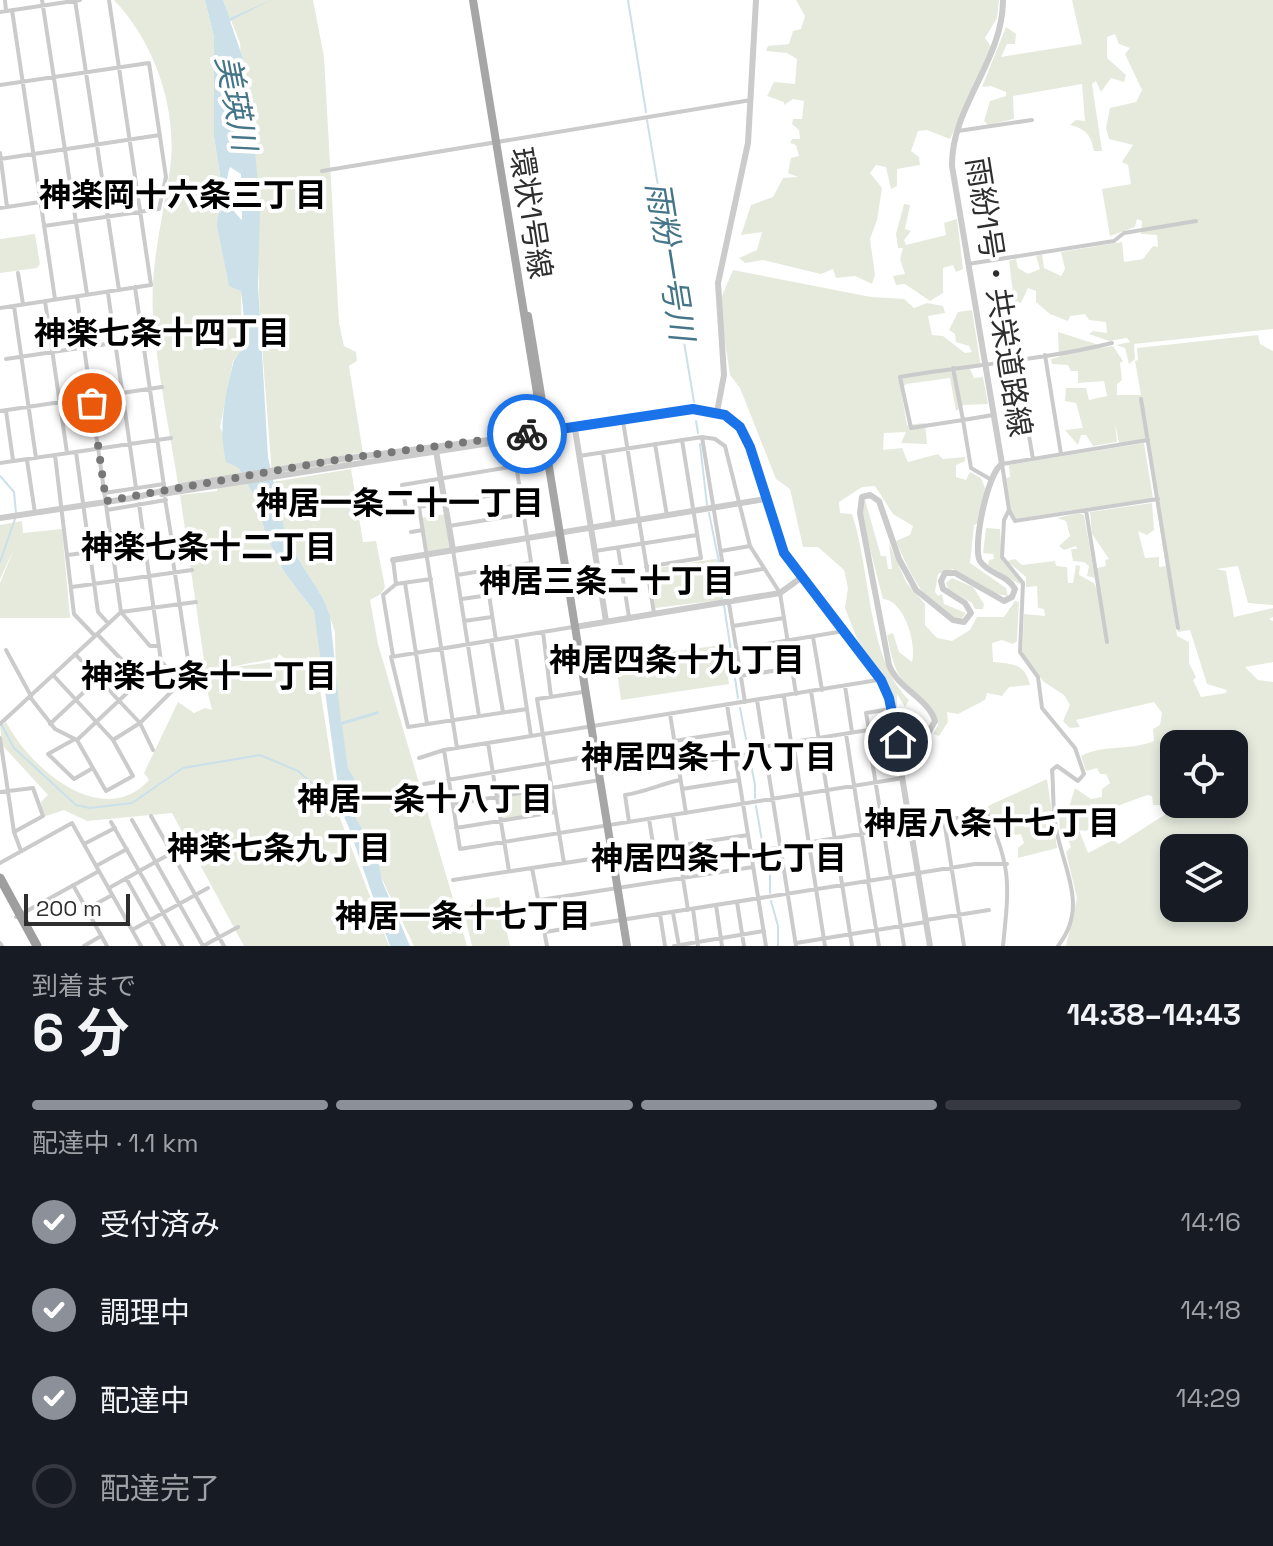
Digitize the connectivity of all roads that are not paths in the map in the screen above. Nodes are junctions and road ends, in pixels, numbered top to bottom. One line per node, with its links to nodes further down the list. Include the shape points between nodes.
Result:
1 (5, 0): 8 (street)
2 (77, 0): 7 (street); 10 (street)
3 (109, 0): 9 (street)
4 (475, 0): 19 (main road, 環状1号線)
5 (756, 0): 14 (street)
6 (1003, 0): 16 (street, 雨紛1号・共栄道路線, via 998,43)
7 (43, 3): 8 (street); 11 (street)
8 (6, 11): 12 (street)
9 (119, 68): 10 (street); 17 (street, via 149,63); 18 (street)
10 (87, 73): 11 (street); 20 (street)
11 (55, 77): 12 (street); 21 (street)
12 (22, 82): 13 (street); 22 (street)
13 (0, 85)
14 (751, 100): 19 (street); 65 (street, via 748,143 718,283 724,375)
15 (1032, 120): 16 (street)
16 (958, 131): 33 (street, 雨紛1号・共栄道路線, via 952,166)
17 (160, 135): 18 (street); 28 (street, via 166,177 159,209)
18 (130, 140): 20 (street); 28 (street)
19 (498, 141): 24 (street); 70 (main road, 環状1号線)
20 (98, 144): 21 (street); 29 (street)
21 (65, 149): 22 (street); 30 (street)
22 (33, 154): 23 (street); 25 (street)
23 (0, 157): 26 (street)
24 (322, 171)
25 (40, 202): 26 (street); 32 (street)
26 (7, 207): 27 (street)
27 (0, 208)
28 (140, 212): 29 (street); 35 (street, via 151,285)
29 (108, 217): 30 (street); 36 (street)
30 (76, 221): 32 (street); 38 (street)
31 (1196, 221): 33 (street, via 1124,233 1114,241)
32 (44, 226): 40 (street)
33 (968, 264): 55 (street, 雨紛1号・共栄道路線)
34 (18, 273): 42 (street)
35 (135, 287): 36 (street); 46 (street)
36 (119, 290): 37 (street)
37 (108, 292): 38 (street); 47 (street)
38 (87, 294): 39 (street)
39 (77, 296): 40 (street); 49 (street)
40 (55, 299): 41 (street)
41 (45, 300): 42 (street); 50 (street)
42 (23, 304): 43 (street)
43 (14, 305): 44 (street); 52 (street)
44 (0, 308)
45 (153, 337): 46 (street)
46 (143, 338): 47 (street); 58 (street)
47 (115, 342): 49 (street); 59 (street)
48 (1112, 343): 51 (street)
49 (84, 347): 50 (street); 60 (street)
50 (52, 352): 52 (street); 62 (street)
51 (1045, 355): 54 (street); 85 (street)
52 (22, 356): 53 (street); 63 (street)
53 (6, 359)
54 (1016, 360): 55 (street); 90 (street)
55 (985, 363): 56 (street); 66 (street, 雨紛1号・共栄道路線)
56 (953, 368): 67 (street); 67 (street, via 900,377 911,428)
57 (162, 387): 58 (street)
58 (150, 389): 59 (street); 74 (street)
59 (123, 393): 60 (street); 77 (street)
60 (91, 398): 62 (street); 80 (street)
61 (1141, 399): 76 (street)
62 (60, 402): 63 (street); 83 (street)
63 (29, 407): 64 (street); 88 (street)
64 (3, 411): 91 (street)
65 (717, 412): 68 (street, via 693,409); 100 (street, via 734,421 746,437)
66 (994, 415): 67 (street); 93 (street, 雨紛1号・共栄道路線)
67 (963, 420): 96 (street, via 971,468)
68 (623, 421): 69 (street); 79 (street)
69 (575, 429): 70 (street); 87 (street)
70 (544, 433): 73 (street); 123 (main road, 環状1号線)
71 (702, 437): 75 (street); 105 (street, via 720,441 729,453); 108 (street)
72 (171, 438): 74 (street)
73 (512, 438): 81 (street); 94 (street)
74 (157, 440): 77 (street); 97 (street, via 164,485)
75 (682, 440): 78 (street); 112 (street)
76 (1148, 440): 85 (street); 101 (street)
77 (130, 444): 80 (street); 97 (street)
78 (655, 444): 79 (street); 115 (street)
79 (628, 448): 84 (street); 117 (street)
80 (98, 449): 82 (street); 99 (street)
81 (436, 449): 95 (street); 102 (street, via 187,488)
82 (76, 452): 83 (street); 104 (street)
83 (67, 453): 86 (street)
84 (603, 453): 87 (street); 118 (street)
85 (1061, 454): 90 (street)
86 (55, 455): 88 (street); 107 (street)
87 (579, 456): 120 (street)
88 (36, 458): 89 (street)
89 (27, 459): 91 (street); 113 (street)
90 (1033, 459): 93 (street)
91 (13, 461): 92 (street)
92 (0, 463)
93 (1002, 464): 96 (street, 雨紛1号・共栄道路線); 110 (street)
94 (516, 466): 95 (street); 98 (street)
95 (441, 478): 103 (street); 106 (street, via 402,485 406,509)
96 (990, 479): 157 (street, 雨紛1号・共栄道路線, via 977,549 985,566 1013,585)
97 (136, 488): 99 (street)
98 (520, 491): 103 (street); 114 (street)
99 (105, 497): 102 (street); 104 (street); 109 (street)
100 (766, 499): 105 (street); 149 (street, via 779,543)
101 (1158, 499): 111 (street); 174 (street)
102 (138, 501): 109 (street); 127 (street, via 166,499); 129 (street)
103 (445, 503): 106 (street); 119 (street)
104 (83, 505): 107 (street); 136 (street)
105 (738, 505): 108 (street); 130 (street)
106 (419, 507): 121 (street)
107 (63, 508): 113 (street); 138 (street)
108 (713, 508): 112 (street); 135 (street)
109 (107, 510): 132 (street)
110 (1009, 510): 111 (street, via 1015,521); 158 (street, via 1000,549 1005,562 1021,576)
111 (1086, 510): 182 (street)
112 (694, 511): 115 (street); 124 (street)
113 (35, 513): 116 (street)
114 (524, 514): 119 (street); 125 (street)
115 (667, 516): 117 (street)
116 (0, 518)
117 (639, 520): 118 (street); 128 (street)
118 (614, 524): 120 (street)
119 (449, 526): 133 (street)
120 (591, 528): 123 (street); 134 (street)
121 (423, 530): 122 (street); 137 (street)
122 (411, 532)
123 (560, 533): 125 (street); 173 (main road, 環状1号線)
124 (697, 535): 128 (street); 141 (street, via 701,558)
125 (527, 538): 133 (street); 140 (street)
126 (186, 539): 127 (street)
127 (171, 541): 129 (street); 144 (street)
128 (643, 543): 131 (street); 141 (street)
129 (144, 544): 132 (street); 147 (street)
130 (750, 546): 135 (street); 142 (street)
131 (618, 548): 134 (street); 167 (street)
132 (112, 549): 136 (street); 151 (street)
133 (453, 550): 137 (street); 145 (street)
134 (595, 551): 170 (street)
135 (720, 551): 148 (street)
136 (90, 552): 138 (street); 153 (street)
137 (427, 554): 139 (street); 150 (street)
138 (68, 555): 155 (street)
139 (393, 560): 154 (street)
140 (531, 563): 145 (street); 146 (street)
141 (646, 567): 165 (street)
142 (762, 569): 148 (street); 156 (street)
143 (192, 570): 144 (street)
144 (174, 572): 147 (street); 162 (street)
145 (457, 575): 159 (street)
146 (533, 575)
147 (149, 576): 151 (street); 163 (street)
148 (725, 576): 160 (street)
149 (802, 577): 156 (street); 175 (street)
150 (431, 579): 152 (street); 185 (street)
151 (116, 580): 153 (street); 164 (street)
152 (405, 583): 154 (street); 188 (street)
153 (94, 584): 155 (street); 171 (street, via 98,612)
154 (396, 584): 190 (street, via 383,595)
155 (71, 587): 177 (street, via 74,614)
156 (780, 593): 160 (street); 168 (street)
157 (1014, 594): 158 (street); 237 (street, via 1004,601 955,573 945,573 943,589 971,613 964,622 953,620 916,590 879,501 862,497 860,513 889,665 900,685 935,721 926,737)
158 (1023, 598): 381 (street, via 1020,652 1038,677 1042,708 1075,748 1084,774 1078,781 1061,767 1052,770 1056,828 1074,887)
159 (461, 599): 166 (street, via 489,595); 169 (street)
160 (728, 601): 165 (street); 172 (street)
161 (196, 602): 162 (street)
162 (179, 604): 163 (street); 199 (street, via 190,673)
163 (153, 607): 164 (street); 184 (street)
164 (121, 612): 171 (street); 184 (street, via 150,646)
165 (654, 613): 167 (street)
166 (492, 617): 169 (street); 180 (street)
167 (629, 617): 170 (street)
168 (784, 618): 172 (street); 181 (street)
169 (464, 621): 183 (street)
170 (606, 621): 173 (street)
171 (108, 623): 177 (street)
172 (733, 626): 186 (street)
173 (575, 627): 176 (street); 202 (main road, 環状1号線)
174 (1178, 628)
175 (845, 631): 179 (street); 198 (street)
176 (543, 632): 178 (street); 207 (street)
177 (96, 635): 189 (street); 191 (street)
178 (516, 637): 180 (street); 213 (street)
179 (813, 637): 181 (street); 201 (street)
180 (494, 640): 183 (street); 215 (street)
181 (787, 641): 186 (street); 193 (street)
182 (1107, 642)
183 (467, 644): 185 (street); 217 (street)
184 (159, 646): 192 (street)
185 (442, 649): 188 (street); 218 (street)
186 (736, 649): 195 (street)
187 (6, 650): 206 (street)
188 (416, 653): 190 (street); 223 (street)
189 (75, 654): 194 (street); 196 (street)
190 (393, 657): 223 (street, via 408,727)
191 (120, 658): 196 (street); 197 (street)
192 (161, 661): 197 (street); 199 (street)
193 (792, 668): 195 (street); 204 (street)
194 (53, 675): 206 (street); 208 (street)
195 (740, 676): 211 (street)
196 (98, 679): 208 (street); 210 (street)
197 (141, 680): 210 (street)
198 (881, 680): 200 (street); 214 (street)
199 (179, 682): 220 (street)
200 (845, 686): 201 (street); 228 (street)
201 (822, 690): 203 (street)
202 (586, 691): 207 (street); 225 (main road, 環状1号線)
203 (811, 691): 204 (street); 232 (street)
204 (796, 694): 205 (street)
205 (784, 696): 209 (street); 236 (street)
206 (30, 697): 221 (street); 222 (street)
207 (551, 697): 229 (street, via 537,699)
208 (76, 699): 219 (street); 222 (street)
209 (757, 700): 211 (street); 239 (street)
210 (119, 701): 219 (street); 220 (street)
211 (745, 702): 212 (street)
212 (727, 705): 216 (street); 227 (street)
213 (527, 709): 215 (street); 230 (street)
214 (892, 709): 224 (street); 226 (street, via 866,713)
215 (503, 712): 217 (street)
216 (670, 714): 225 (street); 235 (street)
217 (479, 716): 218 (street)
218 (453, 720): 223 (street); 240 (street)
219 (97, 722): 233 (street); 234 (street)
220 (140, 723): 234 (street); 241 (street)
221 (1, 724)
222 (50, 724): 233 (street)
223 (427, 724)
224 (896, 726): 226 (street); 237 (street)
225 (591, 727): 229 (street); 246 (main road, 環状1号線)
226 (868, 730): 228 (street); 256 (street)
227 (731, 732): 235 (street); 244 (street)
228 (849, 733): 232 (street); 258 (street)
229 (543, 734): 230 (street); 247 (street)
230 (531, 736): 238 (street)
231 (0, 738): 262 (street)
232 (819, 738): 236 (street); 261 (street)
233 (76, 740): 249 (street); 249 (street, via 48,754 74,779)
234 (113, 740): 249 (street, via 133,776 106,791)
235 (674, 741): 243 (street)
236 (792, 742): 239 (street); 264 (street)
237 (898, 742): 251 (street)
238 (488, 743): 240 (street); 250 (street)
239 (765, 746): 244 (street); 266 (street)
240 (457, 748): 242 (street)
241 (153, 750)
242 (444, 750): 245 (street); 252 (street)
243 (675, 750): 246 (street); 248 (street)
244 (735, 756): 248 (street); 255 (street)
245 (419, 758)
246 (596, 759): 247 (street); 253 (main road, 環状1号線)
247 (547, 763): 250 (street); 259 (street)
248 (678, 765): 254 (street)
249 (93, 768)
250 (493, 772): 252 (street); 265 (street)
251 (903, 778): 256 (street); 280 (street)
252 (448, 779): 257 (street); 267 (street)
253 (600, 780): 259 (street); 279 (main road, 環状1号線)
254 (680, 780): 260 (street); 278 (street, via 625,795)
255 (739, 780): 260 (street); 268 (street)
256 (875, 783): 258 (street); 283 (street)
257 (424, 784)
258 (854, 786): 261 (street); 286 (street)
259 (551, 789): 265 (street); 269 (street)
260 (682, 789): 270 (street)
261 (827, 790): 264 (street); 288 (street)
262 (8, 791): 263 (street); 284 (street); 284 (street, via 33,788 43,816)
263 (0, 792)
264 (801, 795): 266 (street); 289 (street)
265 (497, 797): 267 (street); 275 (street)
266 (773, 799): 268 (street); 294 (street)
267 (453, 804): 282 (street)
268 (743, 804): 270 (street); 287 (street)
269 (555, 812): 275 (street); 285 (street)
270 (686, 813): 271 (street)
271 (673, 815): 273 (street); 293 (street)
272 (151, 816): 299 (street)
273 (649, 819): 278 (street); 296 (street)
274 (132, 820): 301 (street)
275 (501, 820): 282 (street); 290 (street)
276 (944, 820): 280 (street); 304 (street, via 987,813); 308 (street)
277 (111, 822): 281 (street)
278 (629, 822): 279 (street)
279 (607, 826): 285 (street); 300 (main road, 環状1号線)
280 (911, 826): 283 (street); 311 (street)
281 (115, 828): 291 (street); 295 (street)
282 (456, 828): 290 (street, via 460,849)
283 (883, 830): 286 (street); 312 (street)
284 (14, 832): 297 (street)
285 (559, 834): 290 (street); 303 (street)
286 (862, 834): 288 (street); 317 (street)
287 (748, 835): 293 (street); 298 (street)
288 (835, 838): 289 (street); 319 (street)
289 (809, 842): 294 (street); 323 (street)
290 (504, 843): 310 (street)
291 (84, 844): 297 (street, via 72,823); 306 (street)
292 (184, 846): 299 (street)
293 (678, 846): 296 (street); 315 (street)
294 (780, 847): 298 (street); 325 (street)
295 (127, 849): 306 (street); 309 (street)
296 (654, 850): 300 (street)
297 (21, 851): 302 (street)
298 (751, 852): 305 (street)
299 (172, 853): 301 (street); 327 (street)
300 (612, 856): 303 (street); 322 (main road, 環状1号線)
301 (156, 862): 309 (street); 331 (street)
302 (0, 863)
303 (564, 863): 307 (street)
304 (1007, 864): 308 (street); 380 (street)
305 (753, 867): 315 (street); 328 (street)
306 (98, 868): 318 (street); 320 (street)
307 (532, 868): 310 (street); 329 (street)
308 (952, 868): 311 (street); 339 (street)
309 (139, 871): 314 (street); 337 (street)
310 (509, 872): 316 (street)
311 (918, 873): 312 (street); 343 (street)
312 (892, 877): 317 (street); 344 (street)
313 (0, 878): 324 (highway)
314 (126, 878): 320 (street); 341 (street)
315 (684, 878): 322 (street); 334 (street)
316 (453, 880)
317 (869, 881): 319 (street); 347 (street)
318 (73, 885): 333 (street); 340 (street)
319 (842, 885): 323 (street); 351 (street)
320 (109, 888): 326 (street)
321 (208, 888): 327 (street)
322 (618, 888): 329 (street); 342 (main road, 環状1号線)
323 (816, 889): 325 (street); 355 (street)
324 (2, 892): 340 (highway)
325 (788, 894): 328 (street); 357 (street)
326 (112, 895): 333 (street); 346 (street)
327 (195, 895): 331 (street); 353 (street)
328 (758, 898): 330 (street); 348 (street)
329 (540, 900): 349 (street)
330 (737, 902): 332 (street); 350 (street)
331 (179, 904): 337 (street); 365 (street)
332 (716, 905): 334 (street); 354 (street)
333 (86, 909): 352 (street)
334 (691, 909): 336 (street); 356 (street)
335 (989, 910): 339 (street)
336 (673, 912): 338 (street); 370 (street)
337 (163, 913): 341 (street); 364 (street)
338 (660, 914): 342 (street); 369 (street)
339 (959, 915): 343 (street); 379 (street)
340 (18, 916): 358 (highway); 359 (highway)
341 (150, 920): 346 (street); 363 (street)
342 (623, 920): 349 (street); 368 (main road, 環状1号線)
343 (926, 921): 344 (street); 378 (street)
344 (900, 926): 347 (street); 377 (street)
345 (238, 927): 353 (street)
346 (132, 930): 362 (street)
347 (876, 930): 351 (street); 376 (street)
348 (764, 931): 350 (street); 373 (street)
349 (545, 932): 367 (street)
350 (742, 934): 354 (street); 372 (street)
351 (850, 934): 355 (street); 375 (street)
352 (101, 936): 360 (street); 361 (street)
353 (219, 937): 365 (street); 366 (street)
354 (721, 938): 356 (street); 371 (street)
355 (824, 938): 357 (street); 374 (street)
356 (698, 944): 370 (street)
357 (796, 944)
358 (31, 946)
359 (37, 946)
360 (84, 946)
361 (107, 946)
362 (141, 946)
363 (164, 946)
364 (182, 946)
365 (203, 946)
366 (224, 946)
367 (547, 946)
368 (627, 946)
369 (665, 946)
370 (677, 946)
371 (722, 946)
372 (744, 946)
373 (766, 946)
374 (825, 946)
375 (852, 946)
376 (879, 946)
377 (904, 946)
378 (930, 946)
379 (964, 946)
380 (1003, 946)
381 (1058, 946)

